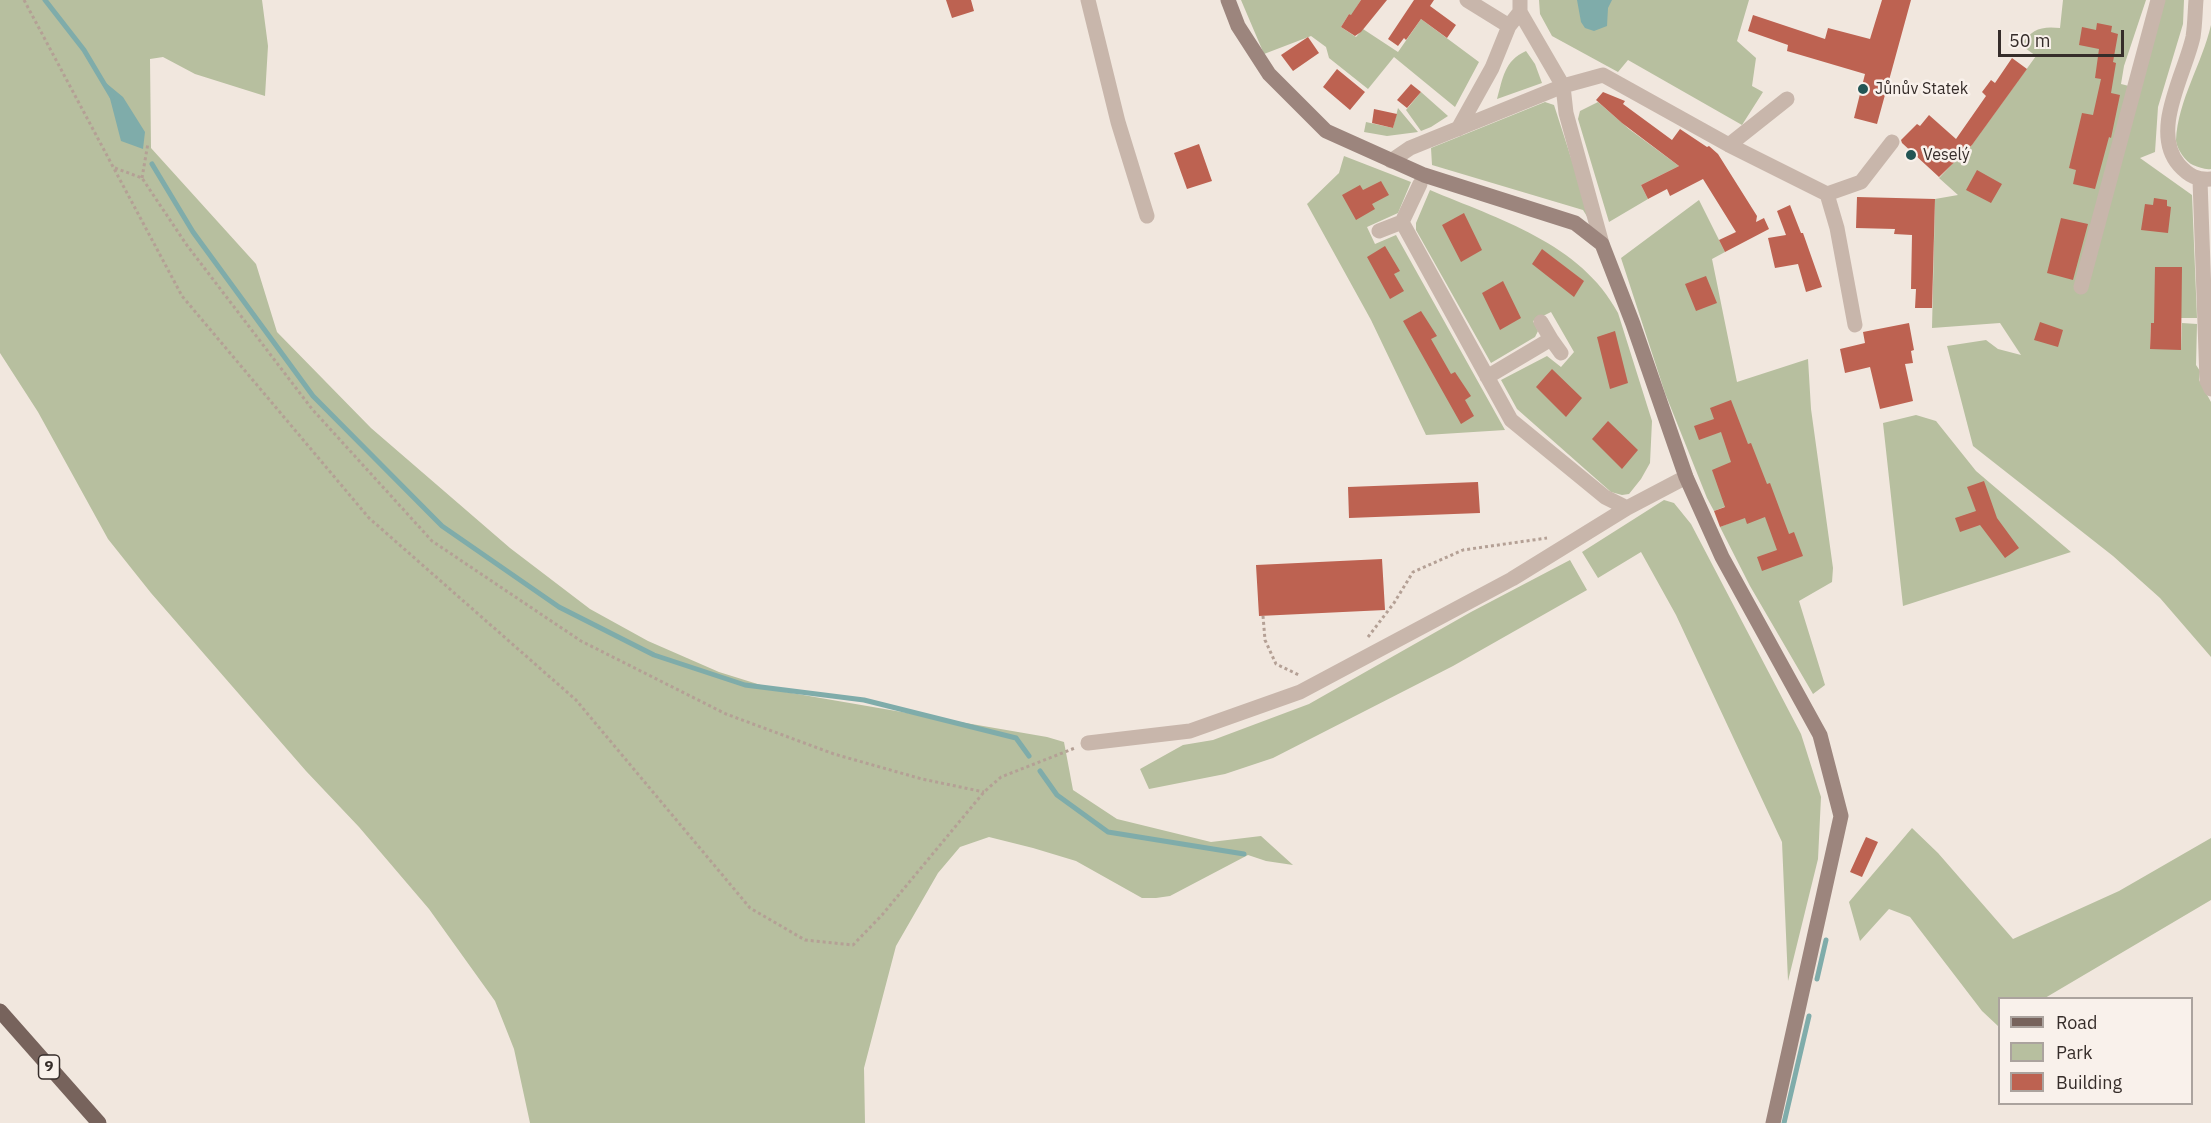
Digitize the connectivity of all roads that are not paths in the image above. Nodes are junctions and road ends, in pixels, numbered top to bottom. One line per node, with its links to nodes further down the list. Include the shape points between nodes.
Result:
1 (1088, 0): 17 (street, via 1118,122)
2 (1228, 0): 13 (street, via 1238,26 1269,75 1326,131)
3 (1467, 0): 7 (street)
4 (2158, 0): 21 (street)
5 (2196, 0): 14 (street, via 2193,37 2168,114 2168,131 2174,159 2187,174)
6 (1520, 6): 7 (street); 8 (street)
7 (1509, 26): 10 (street, via 1492,68)
8 (1563, 86): 10 (street); 12 (street, via 1603,75); 20 (street, via 1566,113)
9 (1787, 99): 12 (street)
10 (1458, 129): 13 (street, via 1410,148)
11 (1893, 142): 16 (street, via 1861,182)
12 (1730, 145): 16 (street)
13 (1391, 161): 20 (street, via 1575,223)
14 (2205, 180): 27 (street, via 2207,381)
15 (1420, 184): 18 (street)
16 (1827, 194): 23 (street)
17 (1147, 216)
18 (1402, 222): 19 (street); 26 (street)
19 (1379, 231)
20 (1602, 244): 28 (street)
21 (2081, 288)
22 (1541, 322): 24 (street)
23 (1855, 325)
24 (1551, 339): 25 (street); 26 (street)
25 (1561, 353)
26 (1487, 377): 29 (street, via 1511,420 1605,497)
27 (2211, 389)
28 (1686, 477): 29 (street); 33 (street, via 1722,557 1820,735 1841,816)
29 (1627, 508): 30 (street, via 1512,579 1300,692 1190,731)
30 (1088, 743)
31 (0, 1011): 32 (main road, 9)
32 (99, 1123)
33 (1773, 1123)

